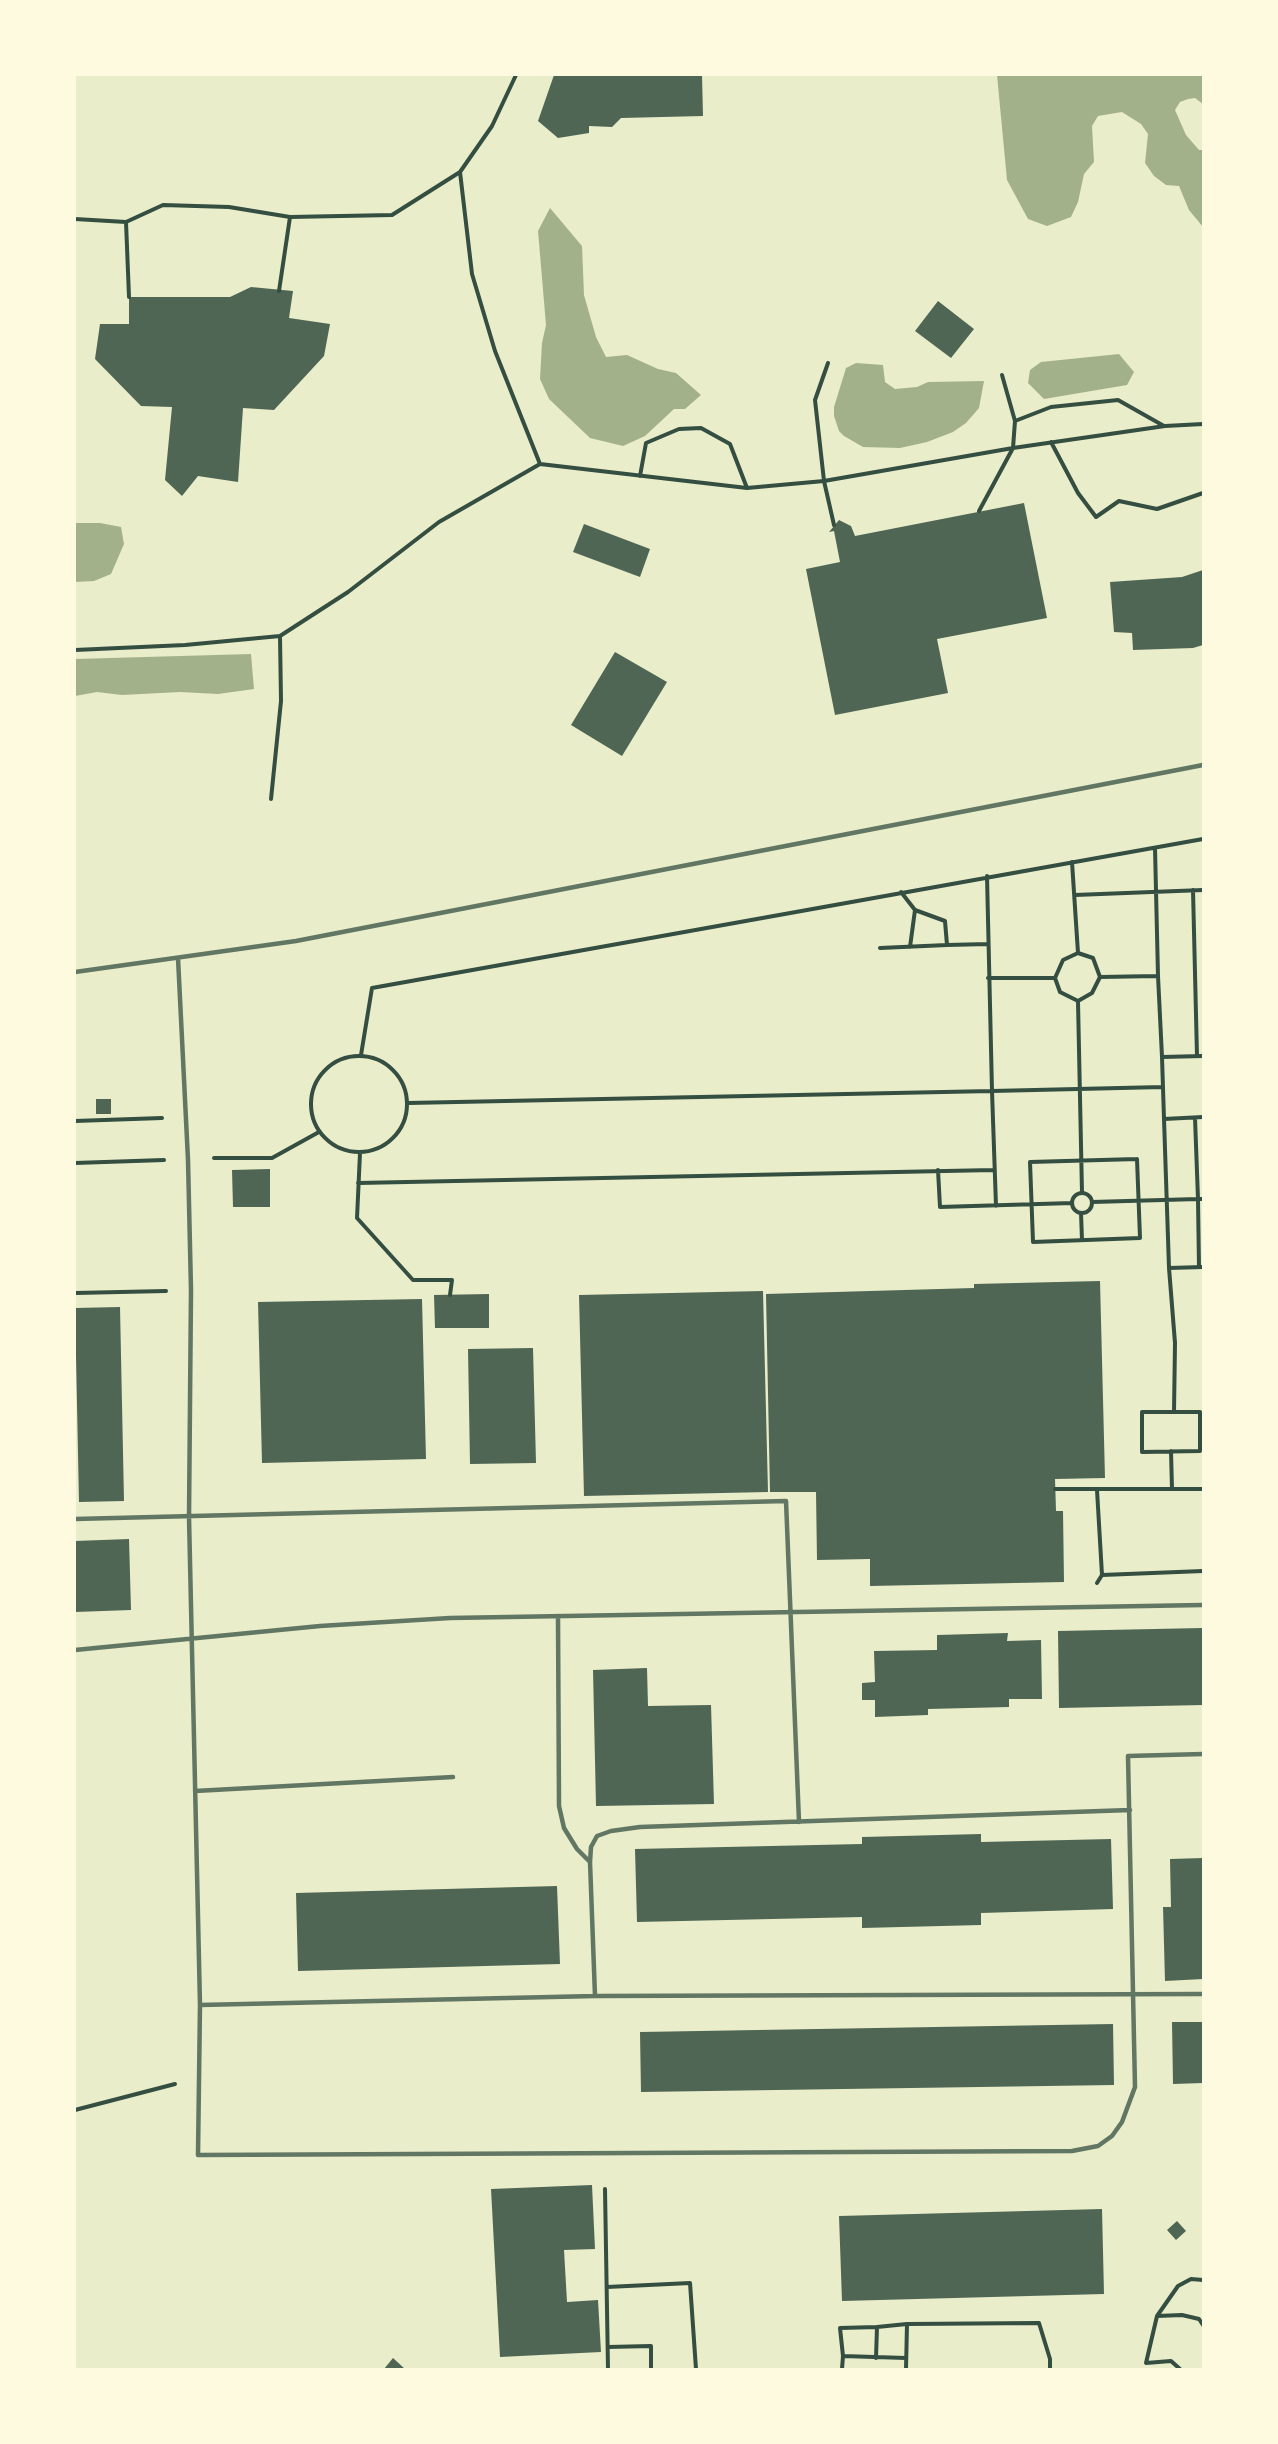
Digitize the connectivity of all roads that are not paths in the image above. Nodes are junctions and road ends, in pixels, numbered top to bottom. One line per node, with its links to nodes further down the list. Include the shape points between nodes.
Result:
1 (1203, 765): 2 (lane, via 296,941)
2 (178, 958): 3 (lane); 4 (lane, via 191,1290)
3 (75, 972)
4 (189, 1516): 5 (lane); 7 (lane, via 786,1501); 9 (lane)
5 (75, 1519)
6 (1203, 1605): 7 (lane)
7 (791, 1612): 8 (lane); 15 (lane)
8 (558, 1616): 9 (lane, via 341,1624); 16 (lane, via 559,1806 564,1828)
9 (190, 1639): 10 (lane); 13 (lane)
10 (75, 1650)
11 (1203, 1754): 14 (lane, via 1128,1756)
12 (453, 1777): 13 (lane)
13 (195, 1791): 20 (lane)
14 (1130, 1810): 15 (lane); 18 (lane)
15 (799, 1822): 16 (lane, via 611,1831 597,1836)
16 (590, 1862): 19 (lane)
17 (1203, 1994): 18 (lane)
18 (1132, 1995): 19 (lane); 20 (lane, via 1135,2087 1129,2105 1112,2136 1098,2146 1072,2151 198,2155)
19 (595, 1996): 20 (lane)
20 (200, 2005)

